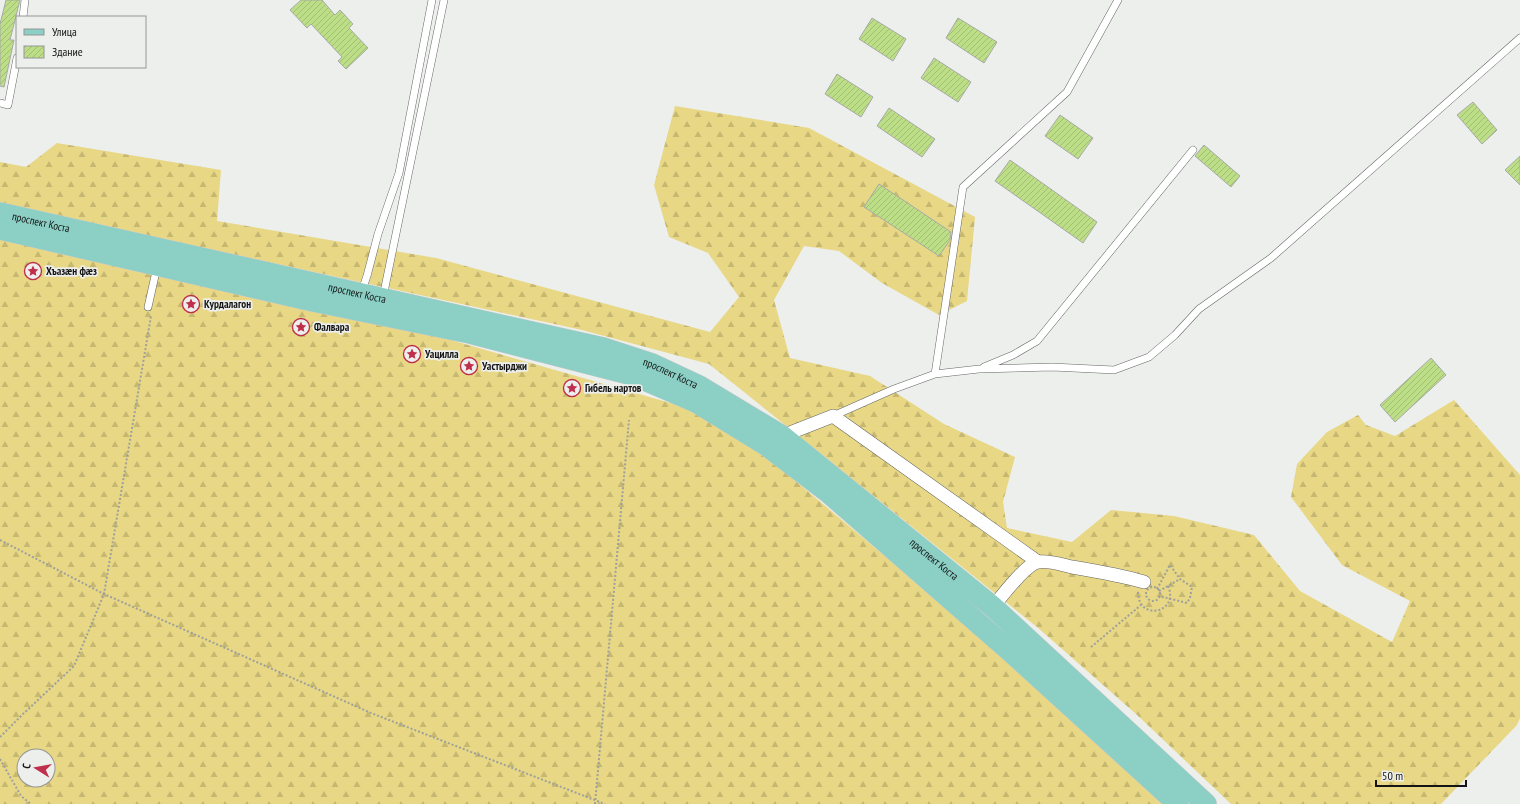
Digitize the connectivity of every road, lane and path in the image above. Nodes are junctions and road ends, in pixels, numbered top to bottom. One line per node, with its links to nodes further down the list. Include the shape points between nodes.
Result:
1 (25, 0): 5 (lane)
2 (432, 0): 13 (lane, via 399,173)
3 (444, 0): 14 (lane)
4 (1118, 0): 17 (lane, via 1067,92 963,187)
5 (23, 16)
6 (1520, 38): 16 (lane, via 1271,258 1198,309 1175,335 1148,357 1114,370 1052,367)
7 (16, 63): 8 (lane, via 8,104)
8 (0, 103)
9 (1194, 150): 16 (lane, via 1037,341 1013,355)
10 (0, 213): 13 (main road, проспект Коста)
11 (0, 229): 12 (main road, проспект Коста)
12 (157, 265): 15 (lane); 39 (main road, проспект Коста, via 313,301 470,333 633,375 696,402 766,445 829,493 1010,651)
13 (361, 294): 14 (main road, проспект Коста)
14 (383, 299): 20 (main road, проспект Коста, via 603,348 652,364 699,386)
15 (150, 310): 28 (path)
16 (979, 369): 17 (lane)
17 (935, 374): 18 (lane)
18 (833, 416): 20 (street); 22 (street)
19 (629, 420): 36 (path)
20 (782, 436): 32 (main road, проспект Коста)
21 (0, 540): 28 (path)
22 (1038, 562): 25 (street, via 1123,576); 32 (street, via 1027,569)
23 (1180, 579): 24 (path, via 1170,565); 26 (path); 30 (path, via 1192,587 1190,598 1187,604)
24 (1163, 581): 25 (path, via 1150,578); 27 (path)
25 (1144, 582): 31 (path, via 1138,593)
26 (1168, 586): 27 (path); 30 (path)
27 (1158, 590): 29 (path); 29 (path, via 1149,589 1147,596 1153,601)
28 (104, 594): 34 (path, via 74,666); 36 (path, via 371,713)
29 (1159, 596): 30 (path)
30 (1170, 599): 31 (path, via 1167,605 1158,610 1146,609)
31 (1141, 604): 33 (path)
32 (994, 607): 40 (main road, проспект Коста)
33 (1091, 647)
34 (0, 737)
35 (0, 759): 37 (path, via 21,796)
36 (595, 802): 38 (path)
37 (31, 804)
38 (604, 804)
39 (1178, 804)
40 (1206, 804)

